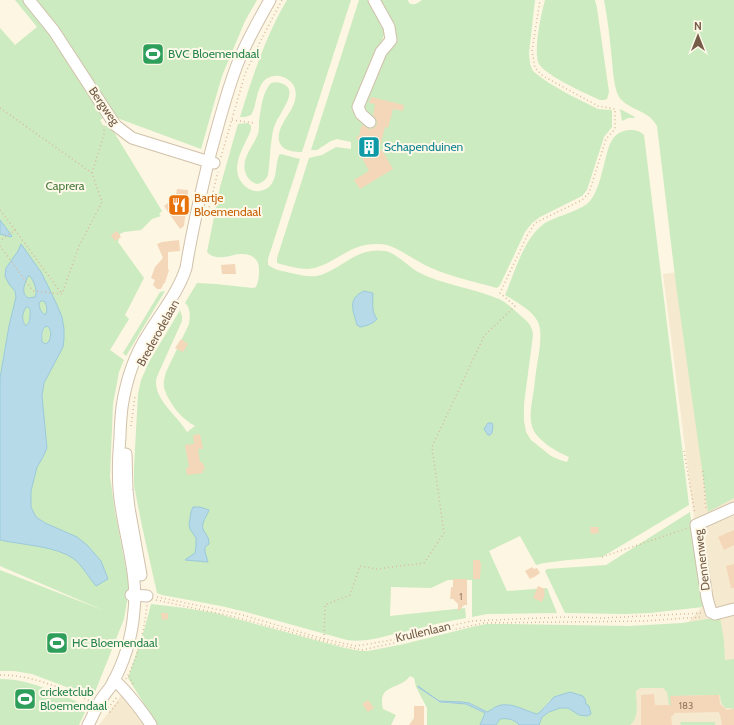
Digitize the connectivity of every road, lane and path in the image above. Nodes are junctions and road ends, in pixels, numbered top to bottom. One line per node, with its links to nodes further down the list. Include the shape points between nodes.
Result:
1 (29, 0): 12 (street, Bergweg, via 54,31 115,125 132,138)
2 (270, 0): 8 (street, Brederodelaan, via 238,64)
3 (278, 0): 8 (street, Brederodelaan, via 248,56)
4 (282, 0): 8 (path, via 260,40)
5 (374, 0): 9 (street, via 388,27 391,40 381,52 358,107 360,114)
6 (540, 0): 30 (path, via 532,51 535,68 543,76 598,106 615,109 615,129 606,138 589,193 582,200 535,223 527,236 500,292 515,306 484,336 432,447 444,533 424,563 377,569 360,566 350,595 325,605)
7 (0, 108): 13 (path)
8 (227, 115): 10 (path); 12 (street, Brederodelaan); 12 (path)
9 (370, 122)
10 (255, 123)
11 (104, 124): 13 (path, via 104,134)
12 (216, 163): 15 (path); 27 (street, Brederodelaan, via 195,236 189,266 190,275 174,298 136,366 128,422 126,462 129,508 141,575)
13 (92, 173): 19 (path, via 102,202 79,246)
14 (0, 210): 16 (path)
15 (206, 219)
16 (15, 230): 17 (path); 19 (path)
17 (0, 241)
18 (0, 246): 19 (path, via 33,291)
19 (62, 294)
20 (136, 391): 21 (path)
21 (131, 427)
22 (684, 451): 25 (path)
23 (703, 471): 25 (path)
24 (734, 508): 25 (street, Dennenweg)
25 (702, 522): 26 (path); 29 (street, Dennenweg)
26 (602, 557)
27 (139, 595): 29 (path, via 362,650 484,623 643,621 701,618); 30 (path, Krullenlaan, via 239,614); 32 (street, Brederodelaan, via 142,607 140,626 130,661); 32 (path, via 145,622 142,640 135,659)
28 (734, 609): 29 (street)
29 (710, 613): 30 (path, Krullenlaan, via 471,621 356,646)
30 (324, 639)
31 (0, 675): 34 (path, via 38,680)
32 (118, 684): 33 (path, via 116,699 106,710 110,712); 35 (street, Brederodelaan, via 114,695); 36 (street)
33 (122, 699)
34 (93, 702)
35 (91, 721)
36 (151, 725)

